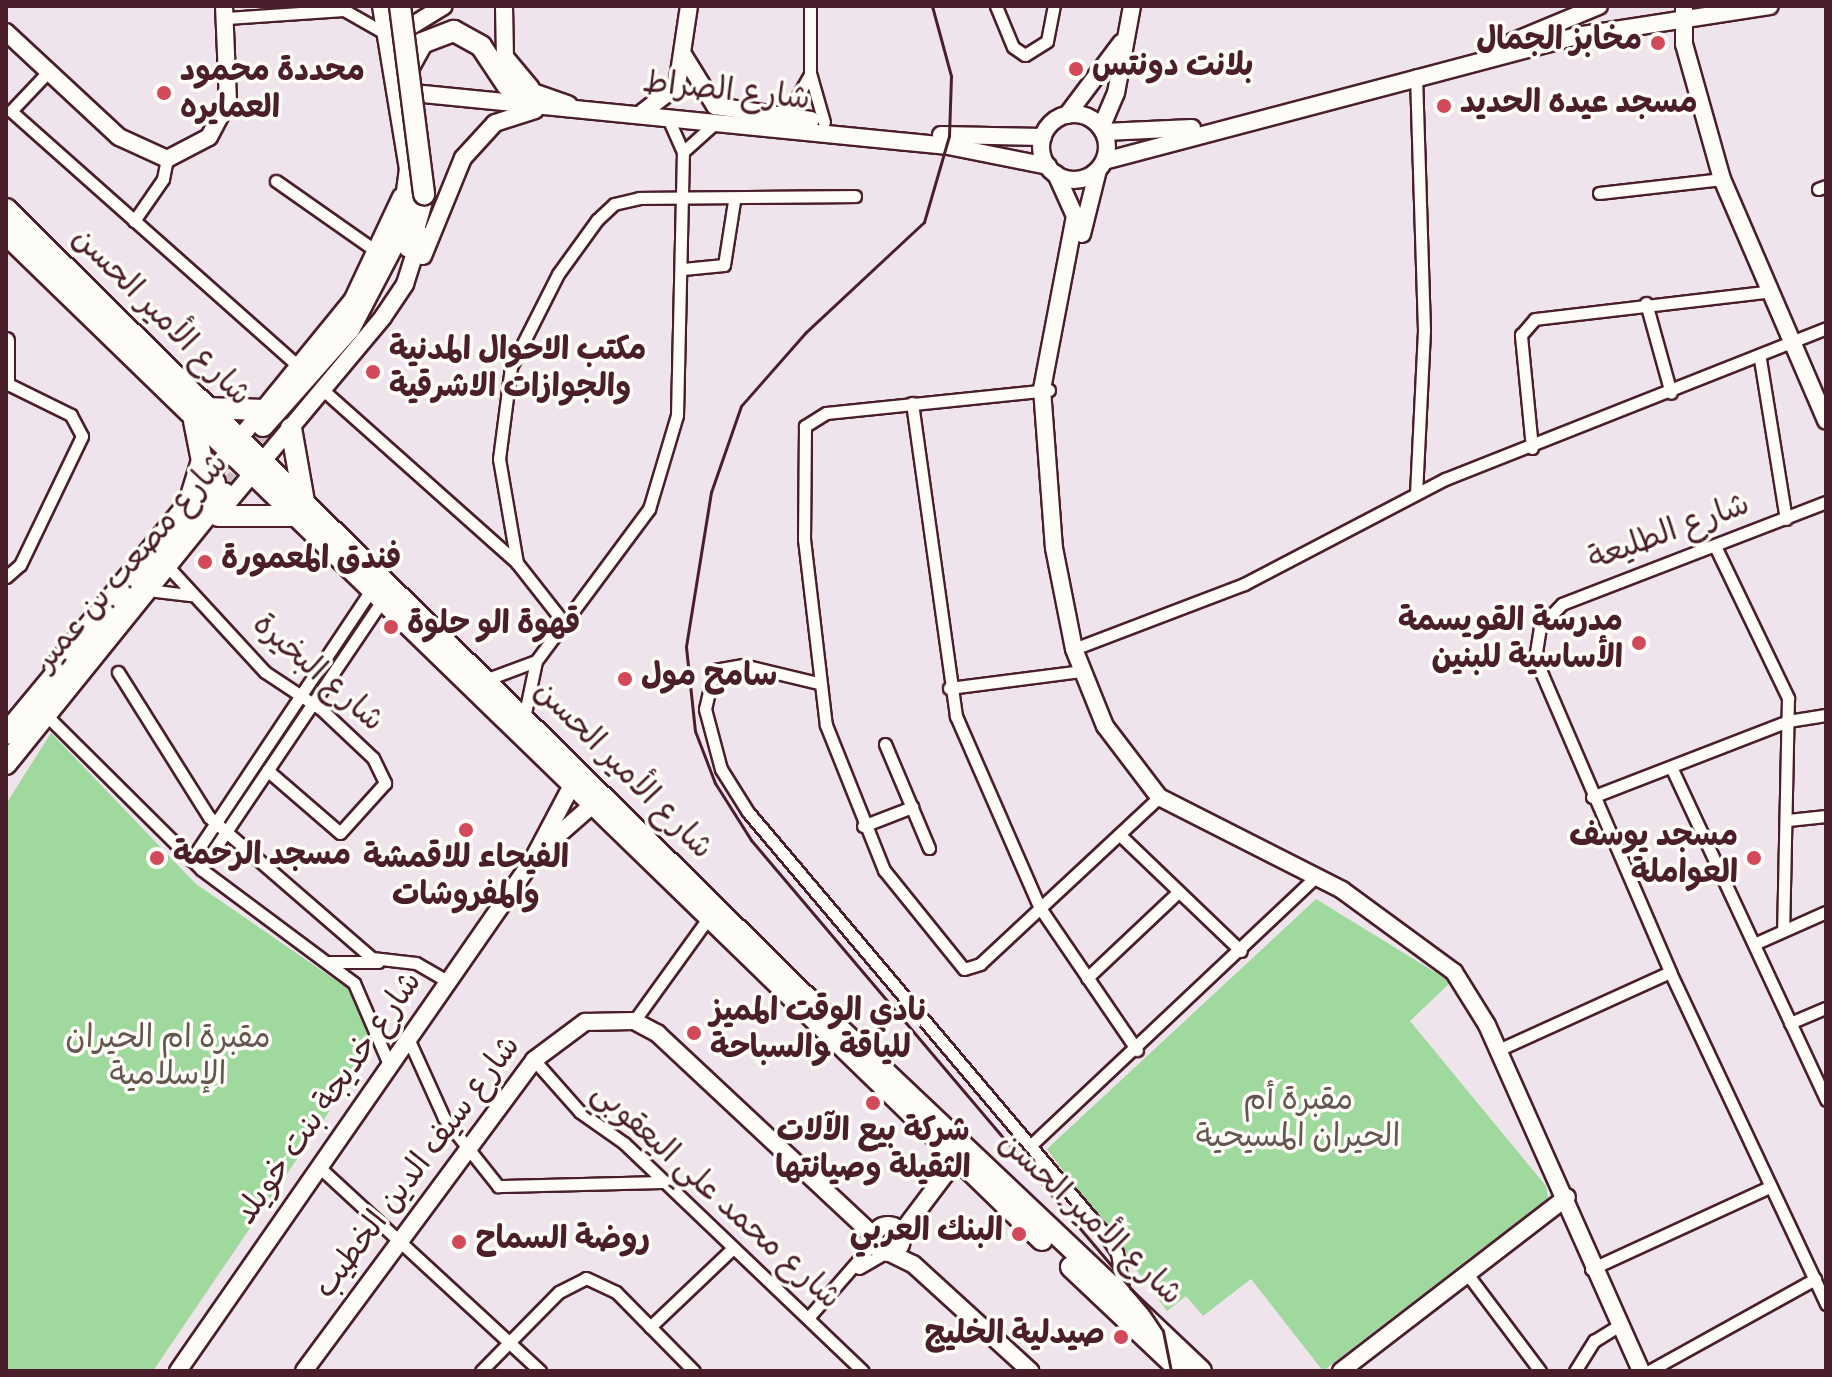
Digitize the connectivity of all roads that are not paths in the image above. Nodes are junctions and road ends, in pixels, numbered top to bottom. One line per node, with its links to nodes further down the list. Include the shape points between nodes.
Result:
1 (383, 6): 18 (highway)
2 (400, 6): 20 (highway, bridge)
3 (444, 6): 18 (street)
4 (504, 6): 25 (street, via 502,46 516,77)
5 (810, 6): 22 (street)
6 (996, 6): 7 (street, via 1013,47 1025,55 1047,41)
7 (1054, 6)
8 (1132, 6): 17 (street)
9 (1770, 6): 14 (street)
10 (346, 8): 13 (street); 18 (street)
11 (1594, 9): 16 (street, via 1587,27); 32 (street, via 1479,52 1176,133)
12 (686, 11): 19 (street)
13 (226, 12): 35 (street, via 232,81 220,120 209,137)
14 (1684, 12): 16 (street); 39 (street, via 1684,44)
15 (6, 32): 21 (street)
16 (1596, 32): 23 (street)
17 (1126, 35): 29 (street); 32 (street)
18 (388, 38): 24 (highway)
19 (684, 56): 26 (street, via 672,94); 28 (street, شارع الصراط, via 715,106)
20 (410, 65): 25 (highway, via 436,33 470,37 507,85); 48 (highway, bridge, via 424,194)
21 (47, 73): 35 (street, via 119,137); 46 (street, via 11,111)
22 (810, 73): 28 (street, via 793,104); 31 (street)
23 (1416, 74): 36 (street); 71 (street, via 1424,330)
24 (397, 91): 25 (street, شارع الصراط); 37 (highway)
25 (566, 107): 26 (street, شارع الصراط); 51 (street, via 495,123 463,158 428,247)
26 (642, 113): 27 (street, شارع الصراط)
27 (666, 115): 30 (street, شارع الصراط); 34 (street)
28 (773, 115): 31 (street, شارع الصراط)
29 (1067, 115): 32 (street); 33 (street)
30 (720, 121): 34 (street, via 693,136); 38 (street, شارع الصراط, via 948,146)
31 (824, 122): 33 (street, شارع الصراط, via 982,139)
32 (1102, 130): 36 (street)
33 (1043, 137): 38 (street)
34 (683, 152): 43 (street)
35 (167, 159): 46 (street, via 163,179)
36 (1101, 166): 38 (street, via 1078,180); 61 (street)
37 (410, 169): 49 (street); 66 (highway, via 402,228 375,288 350,328)
38 (1052, 170): 61 (street, via 1075,216)
39 (1722, 179): 41 (street); 52 (street)
40 (276, 181): 49 (street)
41 (1599, 193)
42 (855, 196): 44 (street)
43 (681, 197): 44 (street); 50 (street); 77 (street, via 625,200 605,211 558,274 521,342 499,459)
44 (734, 201): 50 (street, via 724,265)
45 (6, 209): 64 (highway, شارع الأمير الحسن)
46 (134, 221): 58 (street)
47 (6, 234): 64 (highway, شارع الأمير الحسن)
48 (413, 250): 51 (street); 66 (highway, via 380,304)
49 (379, 253): 58 (street)
50 (683, 269): 83 (street, via 680,383 663,473 633,537)
51 (405, 284): 60 (street)
52 (1765, 292): 53 (street); 56 (street)
53 (1646, 303): 62 (street); 67 (street, via 1547,314 1525,326)
54 (1826, 328): 56 (street)
55 (6, 341): 59 (street)
56 (1788, 347): 57 (street); 65 (street)
57 (1760, 359): 62 (street); 75 (street)
58 (299, 367): 66 (street)
59 (6, 383): 79 (street, via 71,415 82,436 20,565)
60 (323, 390): 66 (street); 77 (street)
61 (1046, 390): 63 (street); 84 (street, via 1054,548)
62 (1671, 393): 67 (street)
63 (912, 403): 89 (street, via 817,415 802,431); 90 (street)
64 (200, 414): 66 (highway, شارع الأمير الحسن); 66 (highway); 70 (highway, via 202,461)
65 (1826, 421)
66 (261, 433): 68 (highway, شارع الأمير الحسن); 68 (street, شارع مصعب بن عمير); 69 (street, شارع مصعب بن عمير); 73 (highway)
67 (1532, 448): 71 (street)
68 (255, 468): 69 (street, شارع مصعب بن عمير); 73 (highway, شارع الأمير الحسن)
69 (222, 484): 70 (street, شارع مصعب بن عمير); 74 (street, شارع مصعب بن عمير); 92 (highway, شارع مصعب بن عمير)
70 (192, 493): 92 (street, شارع مصعب بن عمير, via 69,641)
71 (1416, 494): 84 (street, via 1244,584)
72 (1826, 502): 75 (street, شارع الطليعة)
73 (301, 511): 74 (highway); 82 (highway, شارع الأمير الحسن); 88 (highway, شارع الأمير الحسن)
74 (218, 516): 78 (street, شارع مصعب بن عمير)
75 (1786, 519): 76 (street, شارع الطليعة)
76 (1715, 546): 97 (street, via 1788,698); 105 (street, شارع الطليعة, via 1562,604 1540,627 1539,674)
77 (517, 563): 83 (street)
78 (172, 571): 80 (street, شارع مصعب بن عمير); 81 (street, شارع البخيرة)
79 (6, 577)
80 (156, 591): 81 (street); 92 (street, شارع مصعب بن عمير)
81 (190, 595): 91 (street, شارع البخيرة)
82 (376, 597): 91 (street); 93 (street); 103 (highway, شارع الأمير الحسن)
83 (565, 624): 85 (street)
84 (1074, 649): 86 (street)
85 (536, 661): 88 (street); 96 (street)
86 (1081, 671): 90 (street); 104 (street, via 1105,726)
87 (118, 672): 110 (street)
88 (485, 680): 96 (highway, شارع الأمير الحسن)
89 (818, 683): 111 (street); 140 (street, via 743,665 714,670 705,709 721,769 748,812)
90 (949, 688): 120 (street)
91 (299, 698): 93 (street, شارع البخيرة); 110 (street)
92 (44, 699): 94 (highway); 98 (highway, شارع مصعب بن عمير); 100 (highway, شارع مصعب بن عمير); 115 (street)
93 (312, 702): 102 (street); 102 (street, شارع البخيرة, via 380,767 381,793 340,833)
94 (6, 713)
95 (1826, 715): 97 (street)
96 (524, 718): 153 (highway, شارع الأمير الحسن)
97 (1788, 721): 101 (street); 109 (street)
98 (6, 734)
99 (885, 744): 107 (street)
100 (6, 764)
101 (1672, 769): 105 (street); 124 (street)
102 (267, 770): 112 (street)
103 (571, 787): 106 (highway, شارع الأمير الحسن); 116 (street, شارع خديجة بنت خويلد)
104 (1159, 797): 113 (street); 118 (street)
105 (1592, 797): 128 (street)
106 (590, 807): 116 (street, شارع خديجة بنت خويلد); 122 (highway, شارع الأمير الحسن)
107 (912, 807): 111 (street); 114 (street)
108 (1826, 816): 109 (street)
109 (1788, 820): 123 (street)
110 (216, 823): 112 (street); 115 (street)
111 (863, 826): 120 (street, via 905,902 958,968 980,964)
112 (227, 831): 117 (street); 127 (street, via 369,956)
113 (1121, 836): 119 (street); 120 (street)
114 (929, 848)
115 (191, 860): 117 (street)
116 (532, 861): 130 (street, شارع خديجة بنت خويلد)
117 (201, 869): 126 (street)
118 (1316, 876): 125 (street); 135 (street, via 1440,959)
119 (1176, 894): 125 (street); 129 (street)
120 (1040, 908): 129 (street)
121 (1826, 912): 123 (street)
122 (706, 921): 132 (street); 142 (highway, شارع الأمير الحسن)
123 (1783, 929): 124 (street)
124 (1754, 944): 133 (street)
125 (1241, 951): 136 (street)
126 (321, 961): 127 (street); 138 (street, via 357,987)
127 (383, 961): 130 (street, via 416,963)
128 (1670, 972): 135 (street); 145 (street)
129 (1087, 978): 136 (street)
130 (447, 981): 134 (street, شارع خديجة بنت خويلد)
131 (1826, 1008): 133 (street)
132 (634, 1021): 137 (street, شارع سيف الدين الخطيب, via 585,1022); 148 (street, via 658,1034)
133 (1790, 1023): 139 (street)
134 (407, 1036): 138 (street, شارع خديجة بنت خويلد); 141 (street, via 439,1111)
135 (1499, 1049): 146 (street)
136 (1137, 1050): 140 (street)
137 (534, 1060): 141 (street, شارع سيف الدين الخطيب); 144 (street, شارع محمد علي اليعقوبي, via 580,1112)
138 (388, 1062): 143 (street, شارع خديجة بنت خويلد)
139 (1826, 1100)
140 (1031, 1145): 153 (street, via 1113,1245)
141 (468, 1151): 144 (street, via 498,1186); 147 (street, شارع سيف الدين الخطيب)
142 (956, 1160): 148 (street); 159 (highway, شارع الأمير الحسن)
143 (319, 1167): 147 (street); 160 (street, شارع خديجة بنت خويلد)
144 (666, 1182): 149 (street, شارع محمد علي اليعقوبي)
145 (1767, 1188): 150 (street); 152 (street)
146 (1567, 1205): 150 (street); 151 (street)
147 (402, 1238): 158 (street); 161 (street, شارع سيف الدين الخطيب)
148 (888, 1239): 155 (street); 166 (street)
149 (733, 1248): 155 (street, شارع محمد علي اليعقوبي); 157 (street)
150 (1594, 1267): 156 (street)
151 (1474, 1270): 168 (street); 169 (street)
152 (1815, 1279): 154 (street); 172 (street)
153 (1124, 1295): 159 (highway, شارع الأمير الحسن)
154 (1826, 1304)
155 (808, 1318): 165 (street, شارع محمد علي اليعقوبي)
156 (1620, 1325): 170 (street, via 1594,1341); 171 (street)
157 (650, 1327): 158 (street, via 609,1287 586,1278 559,1292); 164 (street)
158 (509, 1341): 162 (street); 163 (street)
159 (1170, 1360): 167 (highway, شارع الأمير الحسن)
160 (178, 1371)
161 (304, 1371)
162 (481, 1371)
163 (540, 1371)
164 (694, 1371)
165 (863, 1371)
166 (1030, 1371)
167 (1201, 1371)
168 (1341, 1371)
169 (1540, 1371)
170 (1575, 1371)
171 (1641, 1371)
172 (1649, 1371)

